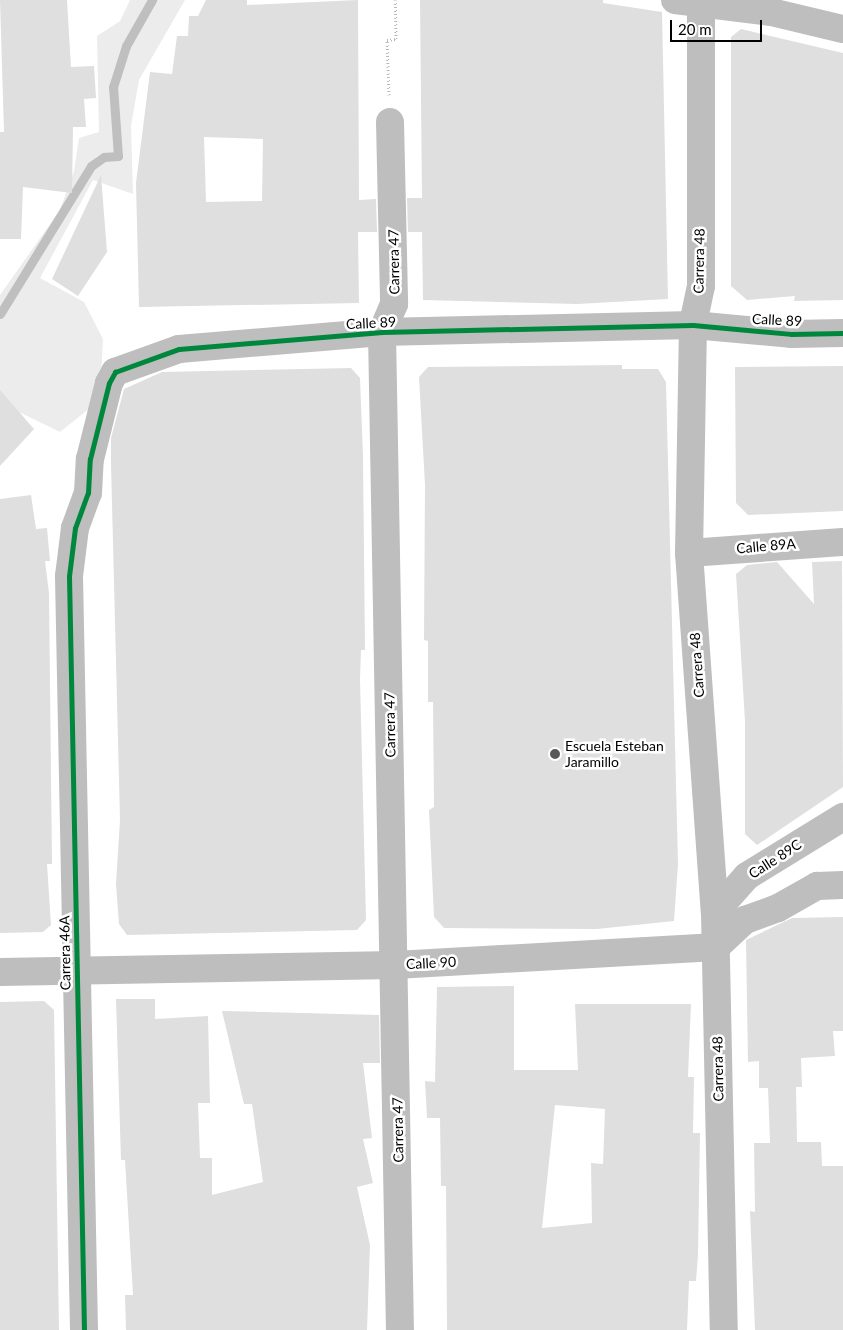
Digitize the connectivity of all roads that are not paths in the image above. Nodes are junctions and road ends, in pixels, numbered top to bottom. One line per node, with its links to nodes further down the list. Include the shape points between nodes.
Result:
1 (675, 0): 2 (street)
2 (701, 2): 3 (street, via 771,12); 5 (street, Carrera 48, via 701,286)
3 (843, 29)
4 (390, 122): 6 (street, Carrera 47, via 394,304)
5 (693, 325): 6 (street, Calle 89); 7 (street, Calle 89, via 791,334); 9 (street, Carrera 48)
6 (382, 332): 10 (street, Calle 89, via 179,348 115,372 109,383 90,459 88,493 75,528); 15 (street, Carrera 47)
7 (843, 333)
8 (843, 542): 9 (street, Calle 89A)
9 (689, 553): 13 (street, Carrera 48)
10 (69, 576): 16 (street, Carrera 46A)
11 (843, 817): 13 (street, Calle 89C, via 747,876)
12 (843, 885): 14 (street, via 817,886 778,908 745,920)
13 (715, 912): 14 (street, Carrera 48)
14 (716, 948): 15 (street, Calle 90); 20 (street, Carrera 48)
15 (395, 965): 16 (street, Calle 90); 19 (street, Carrera 47)
16 (77, 970): 17 (street, Calle 90); 18 (street, Carrera 46A)
17 (0, 972)
18 (84, 1330)
19 (400, 1330)
20 (724, 1330)

